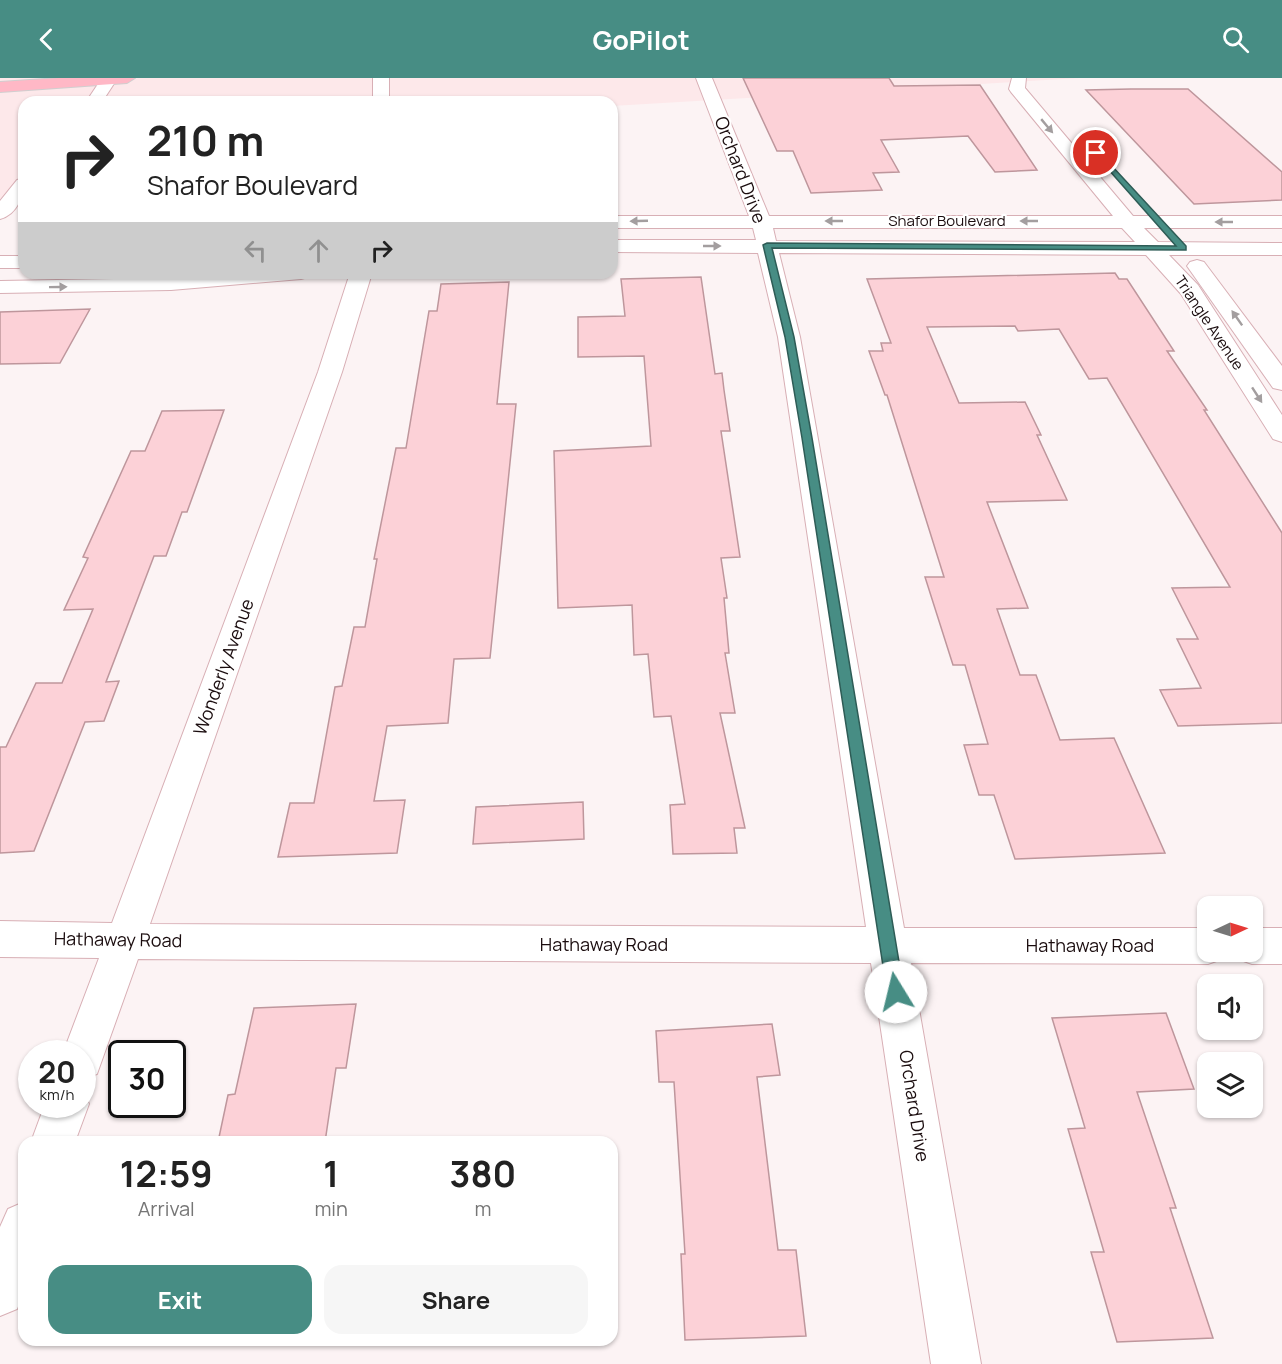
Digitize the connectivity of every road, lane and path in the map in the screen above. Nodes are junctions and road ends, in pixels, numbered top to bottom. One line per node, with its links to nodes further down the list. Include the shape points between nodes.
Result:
1 (127, 78): 5 (main road)
2 (381, 78): 8 (street)
3 (704, 78): 17 (street, Orchard Drive)
4 (1019, 78): 9 (street, Triangle Avenue, via 1035,85); 13 (street, Triangle Avenue, one-way to 13, via 1017,89)
5 (109, 79): 6 (main road); 7 (street)
6 (0, 87)
7 (98, 96)
8 (381, 96)
9 (1096, 153)
10 (18, 191): 12 (street)
11 (1141, 204): 14 (street, Triangle Avenue)
12 (0, 213)
13 (1127, 221): 14 (street, Shafor Boulevard); 17 (street, Shafor Boulevard, one-way to 17); 19 (street, Triangle Avenue)
14 (1156, 221): 16 (street, Shafor Boulevard, one-way to 14); 20 (street, Triangle Avenue)
15 (618, 222): 17 (street, Shafor Boulevard, one-way to 15)
16 (1282, 222)
17 (764, 233): 18 (street, Shafor Boulevard, one-way to 17); 19 (street, Shafor Boulevard); 31 (street, Orchard Drive, via 789,337)
18 (618, 245)
19 (1152, 248): 20 (street, Shafor Boulevard); 28 (street, Triangle Avenue, one-way to 28, via 1190,290)
20 (1183, 248): 21 (street, Shafor Boulevard); 27 (street, Triangle Avenue, one-way to 20)
21 (1282, 249)
22 (0, 262): 23 (street)
23 (18, 262)
24 (230, 279): 26 (street, one-way to 24)
25 (359, 279): 30 (street, Wonderly Avenue, via 330,372)
26 (0, 287)
27 (1282, 383)
28 (1282, 434)
29 (0, 939): 30 (street, Hathaway Road)
30 (125, 940): 31 (street, Hathaway Road); 35 (street, Wonderly Avenue)
31 (888, 946): 32 (street, Hathaway Road); 40 (street, Orchard Drive)
32 (1197, 946)
33 (1263, 946): 34 (street)
34 (1282, 946)
35 (89, 1040)
36 (62, 1118): 37 (street)
37 (55, 1136)
38 (18, 1242): 39 (street)
39 (0, 1292)
40 (956, 1364)

